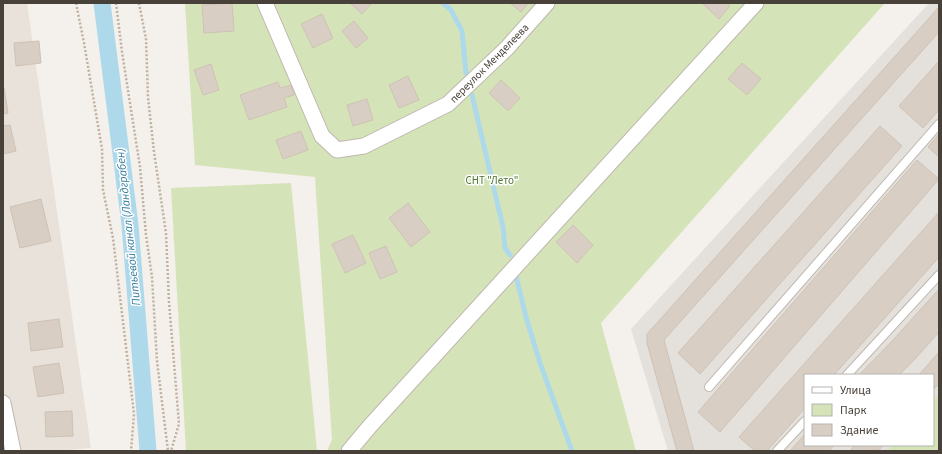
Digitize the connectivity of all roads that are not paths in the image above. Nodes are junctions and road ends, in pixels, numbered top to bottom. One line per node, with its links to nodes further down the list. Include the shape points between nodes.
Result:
1 (265, 3): 2 (street, переулок Менделеева, via 322,136 337,150 364,146 448,104 507,48)
2 (547, 3)
3 (756, 3): 11 (street)
4 (939, 124): 7 (lane)
5 (939, 275): 6 (lane)
6 (848, 374)
7 (709, 387)
8 (3, 403): 10 (street)
9 (804, 422): 12 (lane)
10 (13, 451)
11 (349, 451)
12 (777, 451)

